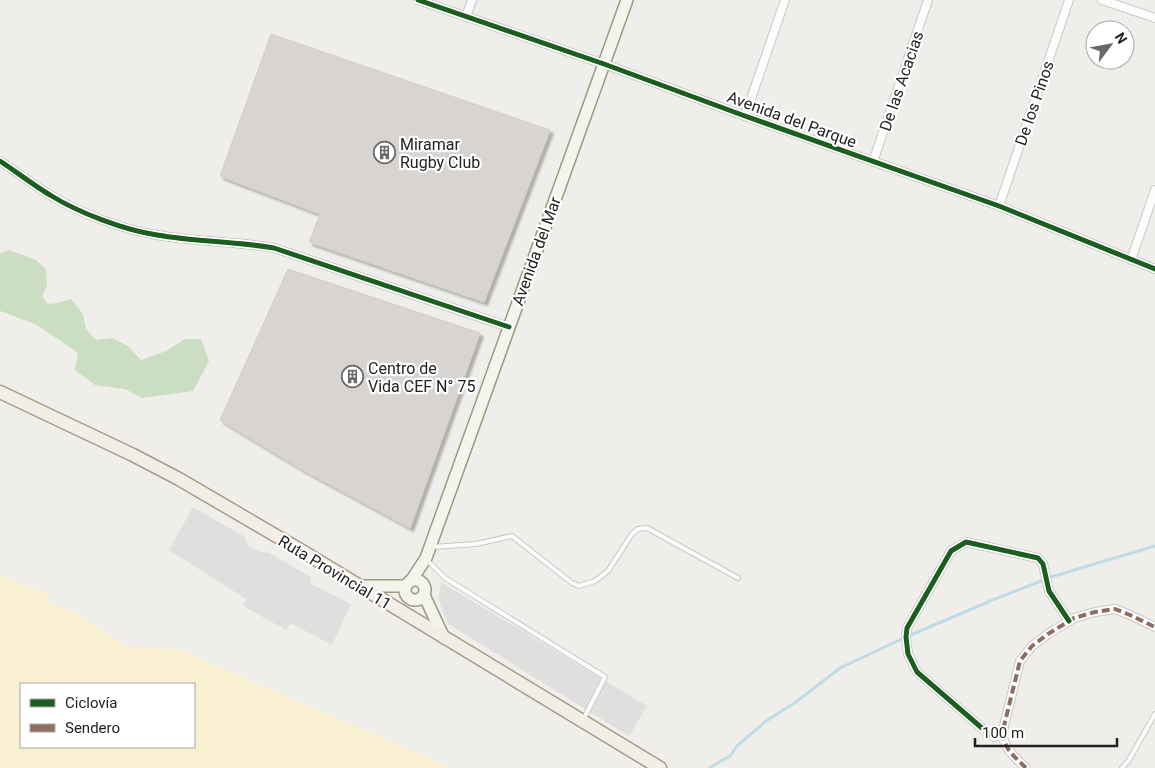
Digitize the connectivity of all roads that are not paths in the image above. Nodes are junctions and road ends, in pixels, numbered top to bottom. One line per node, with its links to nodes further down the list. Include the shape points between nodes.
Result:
1 (418, 0): 8 (street, Avenida del Parque)
2 (472, 0): 8 (street)
3 (627, 0): 10 (main road, Avenida del Mar)
4 (785, 0): 11 (street)
5 (928, 0): 13 (street, De las Acacias)
6 (1069, 0): 15 (street, De los Pinos)
7 (1102, 0): 9 (street)
8 (466, 17): 10 (street, Avenida del Parque)
9 (1155, 18)
10 (604, 64): 11 (street, Avenida del Parque); 18 (main road, Avenida del Mar)
11 (745, 116): 13 (street, Avenida del Parque)
12 (0, 161): 18 (street, via 50,196 117,225 155,235 274,248)
13 (873, 162): 15 (street, Avenida del Parque)
14 (1155, 190): 16 (street)
15 (999, 206): 16 (street, Avenida del Parque)
16 (1131, 260): 17 (street, Avenida del Parque)
17 (1155, 269)
18 (509, 327): 20 (main road, Avenida del Mar)
19 (0, 392): 22 (main road, Ruta Provincial 11, via 179,479)
20 (428, 553): 21 (lane, via 512,536 579,586 595,581 608,571 632,534 647,528); 23 (main road, Avenida del Mar); 23 (main road, Avenida del Mar); 29 (lane, via 445,578 605,677)
21 (738, 578)
22 (358, 586): 23 (main road); 24 (main road, Ruta Provincial 11)
23 (415, 591): 24 (main road); 27 (main road, Avenida del Mar)
24 (404, 613): 27 (main road, Ruta Provincial 11)
25 (1069, 621): 26 (street, via 1115,609); 30 (street, via 1032,646 1020,661); 30 (street, via 1049,590 1043,564 1038,558 966,542 952,551 907,628 908,654 917,672 983,729 994,737)
26 (1155, 627)
27 (444, 638): 29 (main road, Ruta Provincial 11)
28 (1155, 714): 33 (lane)
29 (582, 722): 31 (main road, Ruta Provincial 11)
30 (1002, 734): 32 (street, via 1010,753)
31 (660, 768)
32 (1026, 768)
33 (1122, 768)

